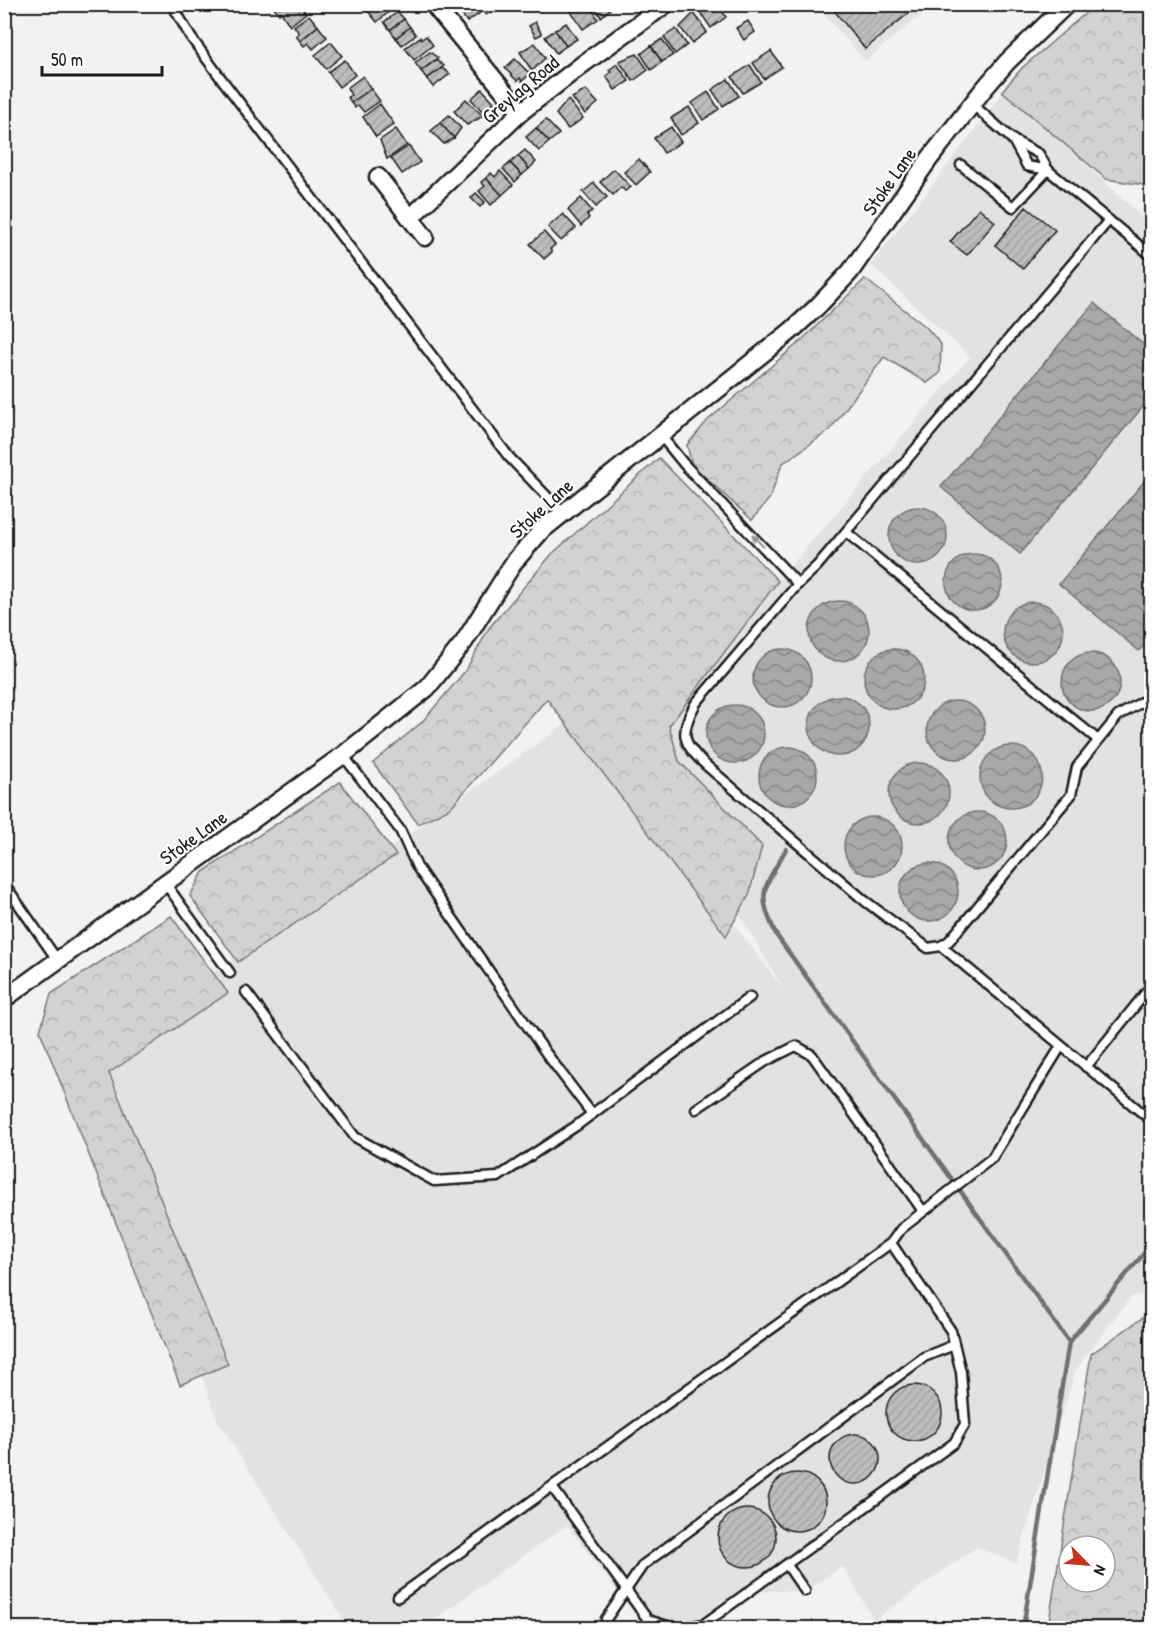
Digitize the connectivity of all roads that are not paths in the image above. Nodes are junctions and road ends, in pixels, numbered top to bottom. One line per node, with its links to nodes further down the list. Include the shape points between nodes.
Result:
1 (172, 4): 16 (lane, via 190,36 509,458)
2 (433, 4): 6 (street)
3 (666, 4): 6 (street, Greylag Road)
4 (1067, 4): 5 (street, Stoke Lane, via 1007,62)
5 (972, 104): 7 (lane); 15 (street, Stoke Lane, via 850,272 790,331)
6 (521, 112): 11 (street, Greylag Road)
7 (1012, 140): 9 (lane, via 1039,154); 9 (lane, via 1027,166)
8 (961, 165): 9 (lane, via 1013,207)
9 (1048, 170): 12 (lane)
10 (378, 177): 11 (street)
11 (410, 218): 13 (street)
12 (1109, 220): 14 (lane); 17 (lane)
13 (425, 237)
14 (1152, 256)
15 (661, 436): 16 (street, Stoke Lane); 18 (lane, one-way to 15)
16 (564, 513): 21 (street, Stoke Lane, via 541,531 514,562 444,670)
17 (846, 531): 18 (lane); 20 (lane)
18 (798, 584): 24 (lane, via 696,703 686,720 684,735 689,749 873,907 928,948)
19 (1152, 696): 20 (lane, via 1118,716)
20 (1098, 740): 24 (lane, via 1077,767 1071,795)
21 (343, 755): 22 (street, Stoke Lane); 34 (lane, via 400,830 417,867)
22 (165, 883): 25 (street, Stoke Lane); 26 (lane)
23 (10, 892): 25 (lane)
24 (941, 946): 31 (lane)
25 (58, 961): 30 (street, Stoke Lane)
26 (230, 973)
27 (1152, 986): 32 (lane)
28 (246, 992): 34 (lane, via 355,1137 434,1181 498,1177)
29 (750, 997): 34 (lane)
30 (4, 999)
31 (1061, 1046): 32 (lane); 36 (lane, via 992,1158)
32 (1086, 1067): 35 (lane)
33 (696, 1109): 36 (lane, via 766,1060 796,1046 812,1055)
34 (592, 1114)
35 (1152, 1121)
36 (923, 1211): 37 (lane)
37 (891, 1243): 38 (lane, via 951,1331); 39 (lane)
38 (954, 1345): 40 (lane, via 961,1372 965,1424 954,1443); 41 (lane, via 924,1358 643,1565)
39 (552, 1487): 41 (lane); 43 (lane)
40 (787, 1565): 42 (lane); 46 (lane, via 704,1624)
41 (627, 1590): 44 (lane); 45 (lane, via 648,1620)
42 (805, 1592)
43 (398, 1597)
44 (606, 1619)
45 (674, 1629)
46 (680, 1629)

